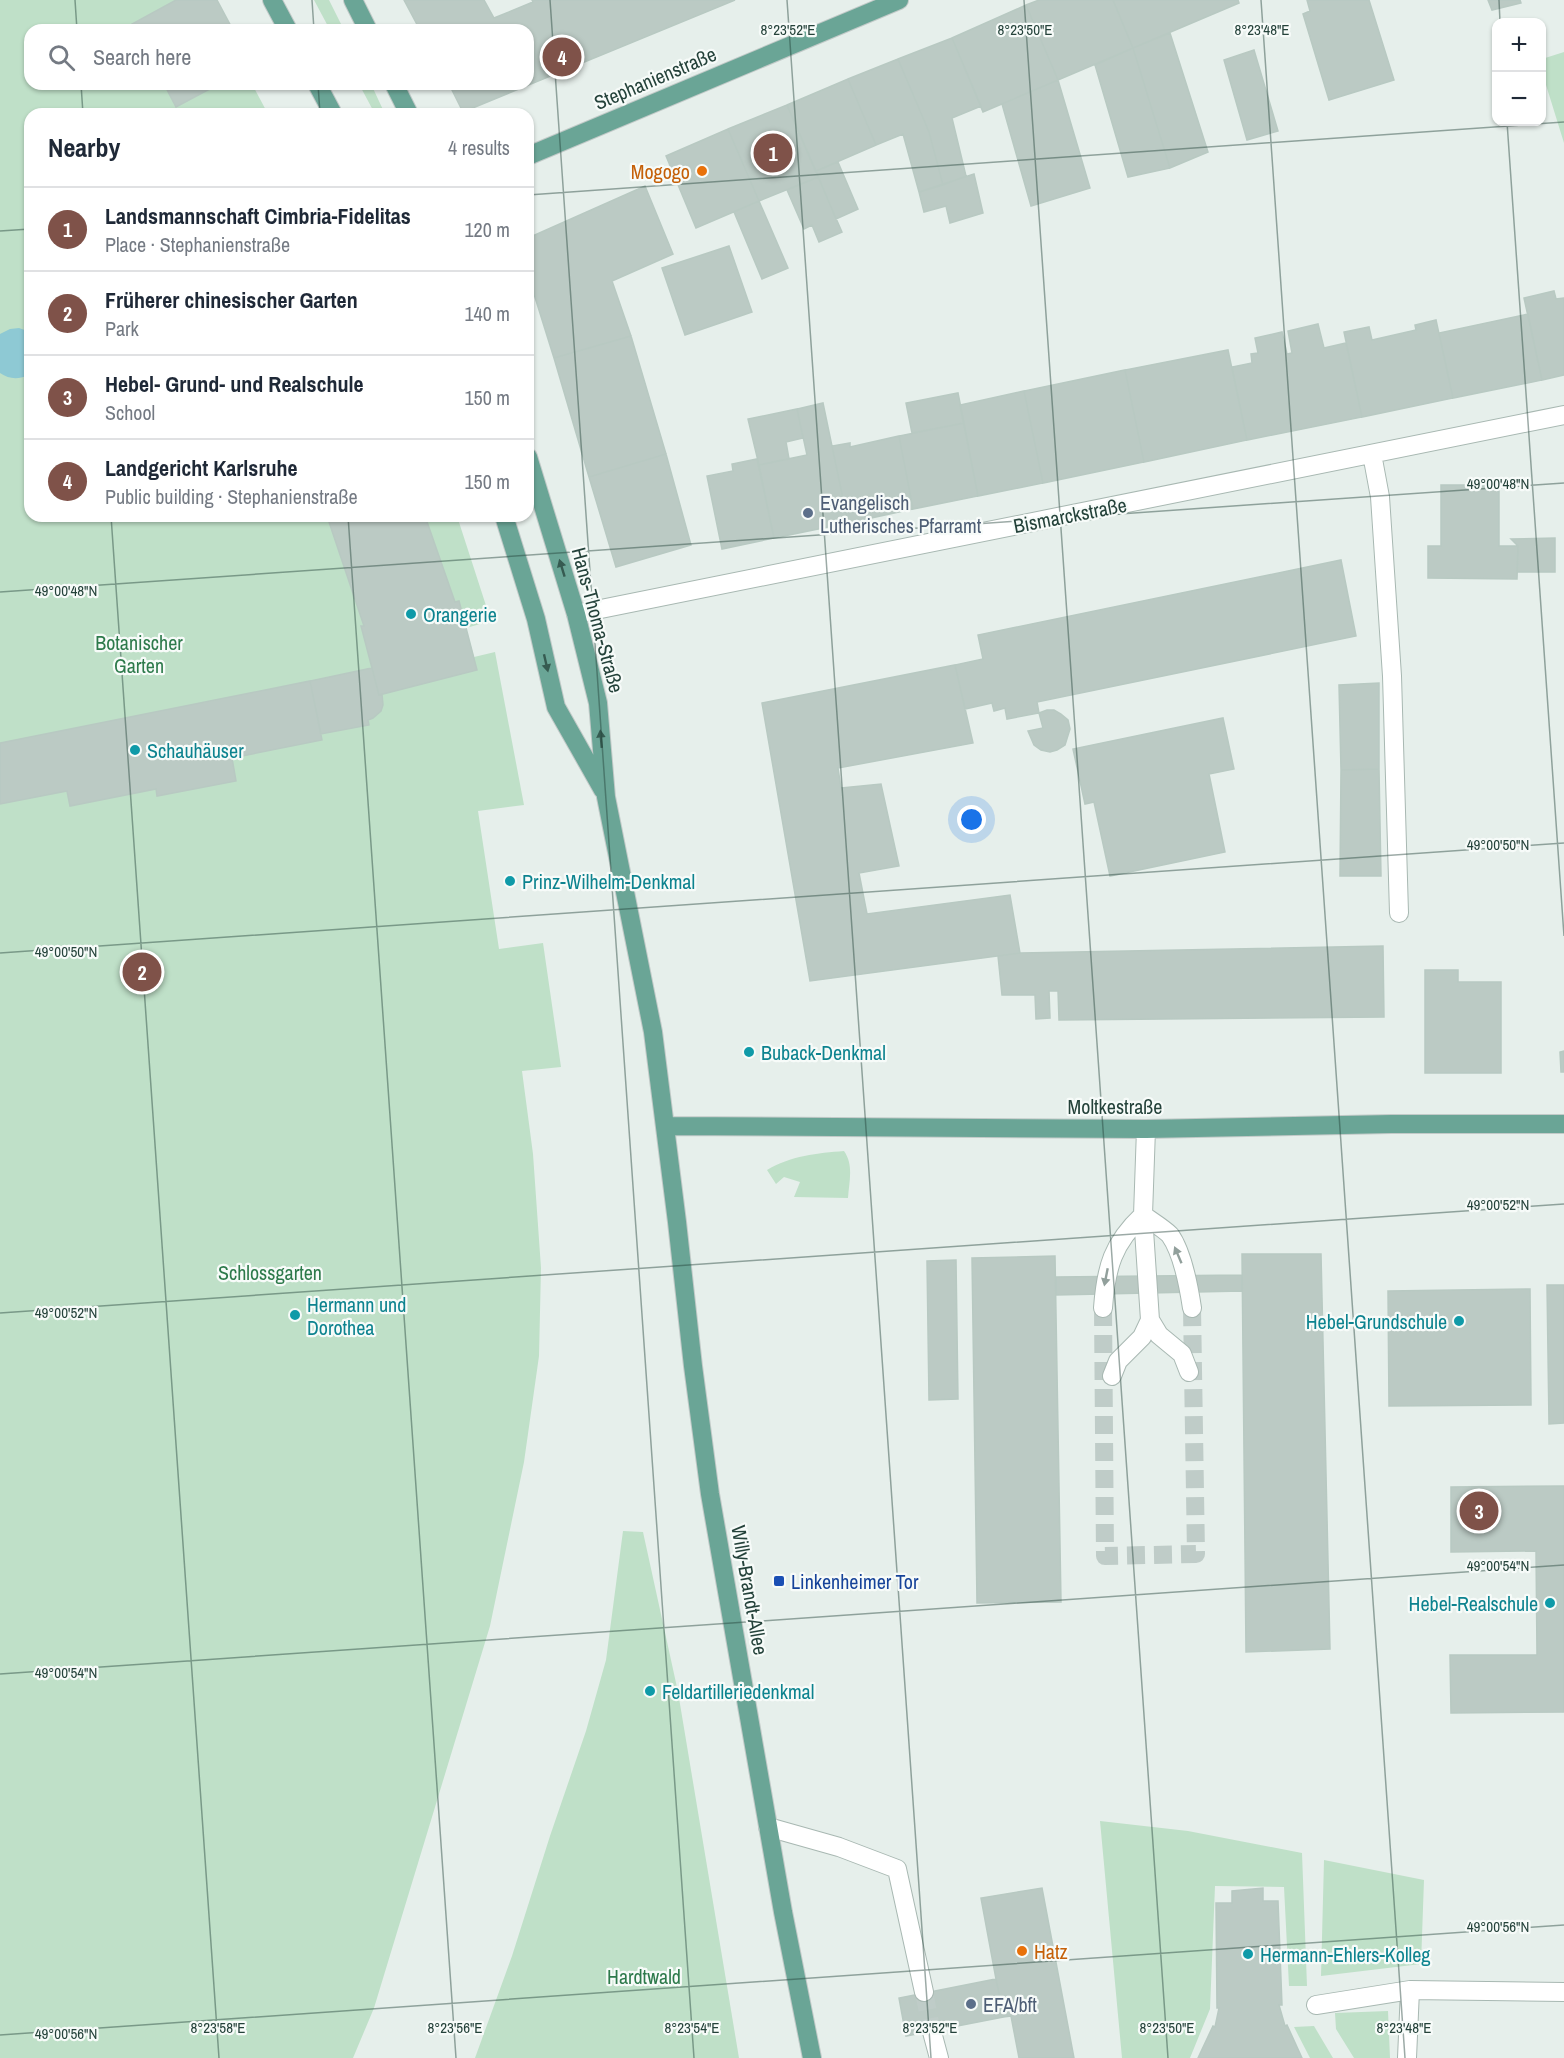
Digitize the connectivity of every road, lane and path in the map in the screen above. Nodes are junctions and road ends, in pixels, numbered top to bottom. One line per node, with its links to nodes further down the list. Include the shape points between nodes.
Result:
1 (272, 0): 4 (main road)
2 (353, 0): 5 (main road)
3 (899, 0): 10 (main road, Stephanienstraße)
4 (285, 24)
5 (365, 24)
6 (320, 90): 8 (main road)
7 (397, 90): 9 (main road)
8 (330, 108)
9 (406, 108)
10 (534, 153)
11 (1564, 415): 12 (street, Bismarckstraße)
12 (1372, 454): 15 (street, Bismarckstraße); 17 (street, via 1380,497 1392,676)
13 (534, 477): 15 (main road, Hans-Thoma-Straße, one-way to 13)
14 (506, 522): 16 (main road, Hans-Thoma-Straße, one-way to 16, via 536,619 556,707)
15 (576, 614): 16 (main road, Hans-Thoma-Straße, one-way to 15, via 598,703)
16 (606, 797): 19 (main road, Hans-Thoma-Straße, via 653,1032)
17 (1399, 913)
18 (1564, 1124): 20 (main road, Moltkestraße)
19 (666, 1126): 20 (main road, Moltkestraße); 27 (main road, Willy-Brandt-Allee, via 710,1494)
20 (1146, 1129): 21 (street)
21 (1143, 1215): 22 (street, one-way to 22, via 1114,1250); 23 (street, one-way to 21, via 1189,1286 1170,1235); 24 (street)
22 (1103, 1308)
23 (1192, 1308)
24 (1150, 1320): 25 (street, via 1158,1335 1182,1354); 26 (street, via 1142,1336 1118,1361)
25 (1189, 1372)
26 (1112, 1376)
27 (768, 1827): 29 (street, via 840,1847 897,1869); 33 (main road, Willy-Brandt-Allee)
28 (1410, 1990): 30 (street); 31 (street); 35 (street)
29 (924, 1992)
30 (1564, 1992)
31 (1316, 2005)
32 (932, 2032): 34 (street)
33 (812, 2058)
34 (939, 2058)
35 (1407, 2058)

